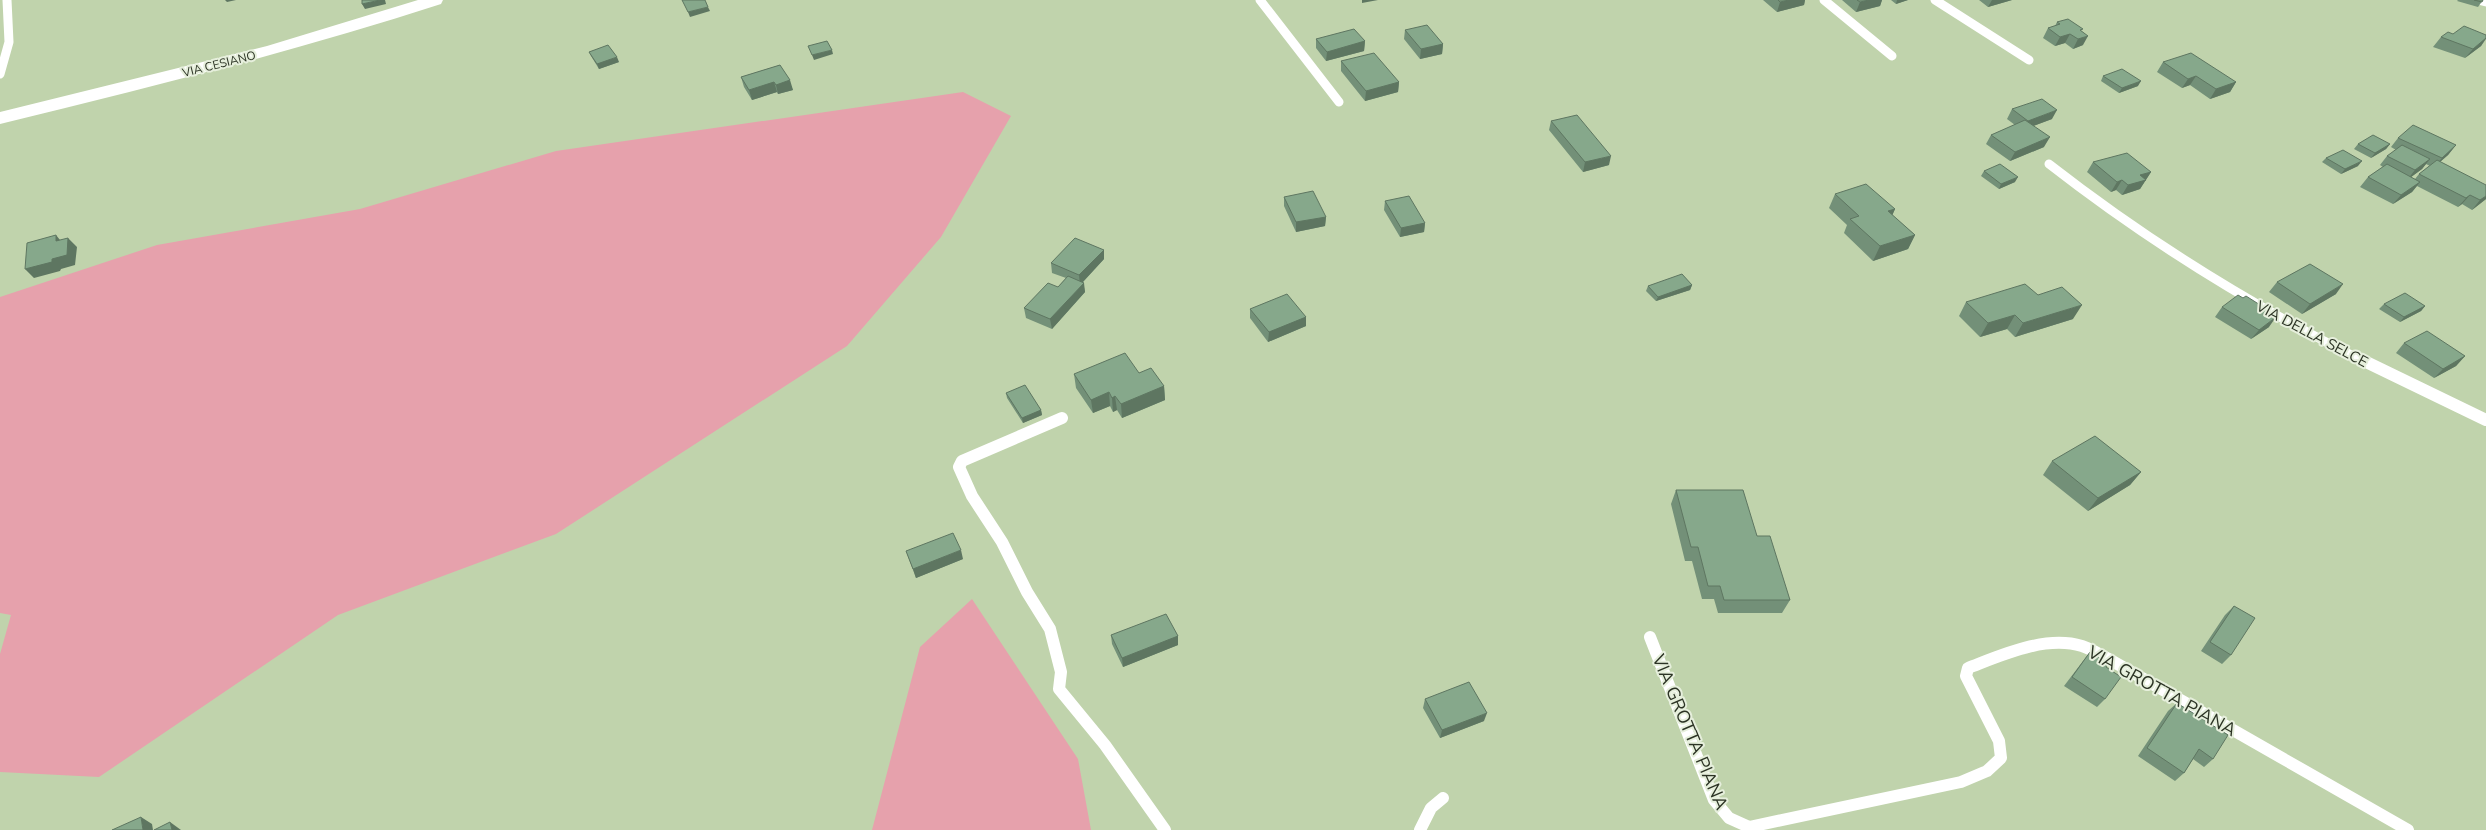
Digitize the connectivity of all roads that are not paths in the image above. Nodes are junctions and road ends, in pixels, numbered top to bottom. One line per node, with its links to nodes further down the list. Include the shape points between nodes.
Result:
1 (7, 0): 10 (lane, via 9,42)
2 (435, 0): 12 (street, VIA CESIANO, via 275,50)
3 (1260, 0): 11 (lane)
4 (1824, 0): 8 (lane)
5 (1935, 0): 9 (lane)
6 (2478, 0): 7 (lane)
7 (2486, 2)
8 (1892, 56)
9 (2029, 60)
10 (0, 74)
11 (1339, 102)
12 (0, 118)
13 (2049, 164): 15 (lane, VIA DELLA SELCE, via 2131,227 2235,292 2336,347)
14 (1062, 418): 18 (lane, via 962,461 959,467 972,496 1002,542 1050,629 1061,672 1059,689 1105,745)
15 (2486, 420)
16 (1650, 637): 20 (lane, VIA GROTTA PIANA, via 1714,800 1734,824 1749,827 1961,782 1988,771 2001,758 1999,741 1966,676 1968,668 2056,642 2081,646 2106,658)
17 (1442, 798): 19 (lane, via 1431,808)
18 (1165, 830)
19 (1420, 830)
20 (2408, 830)

